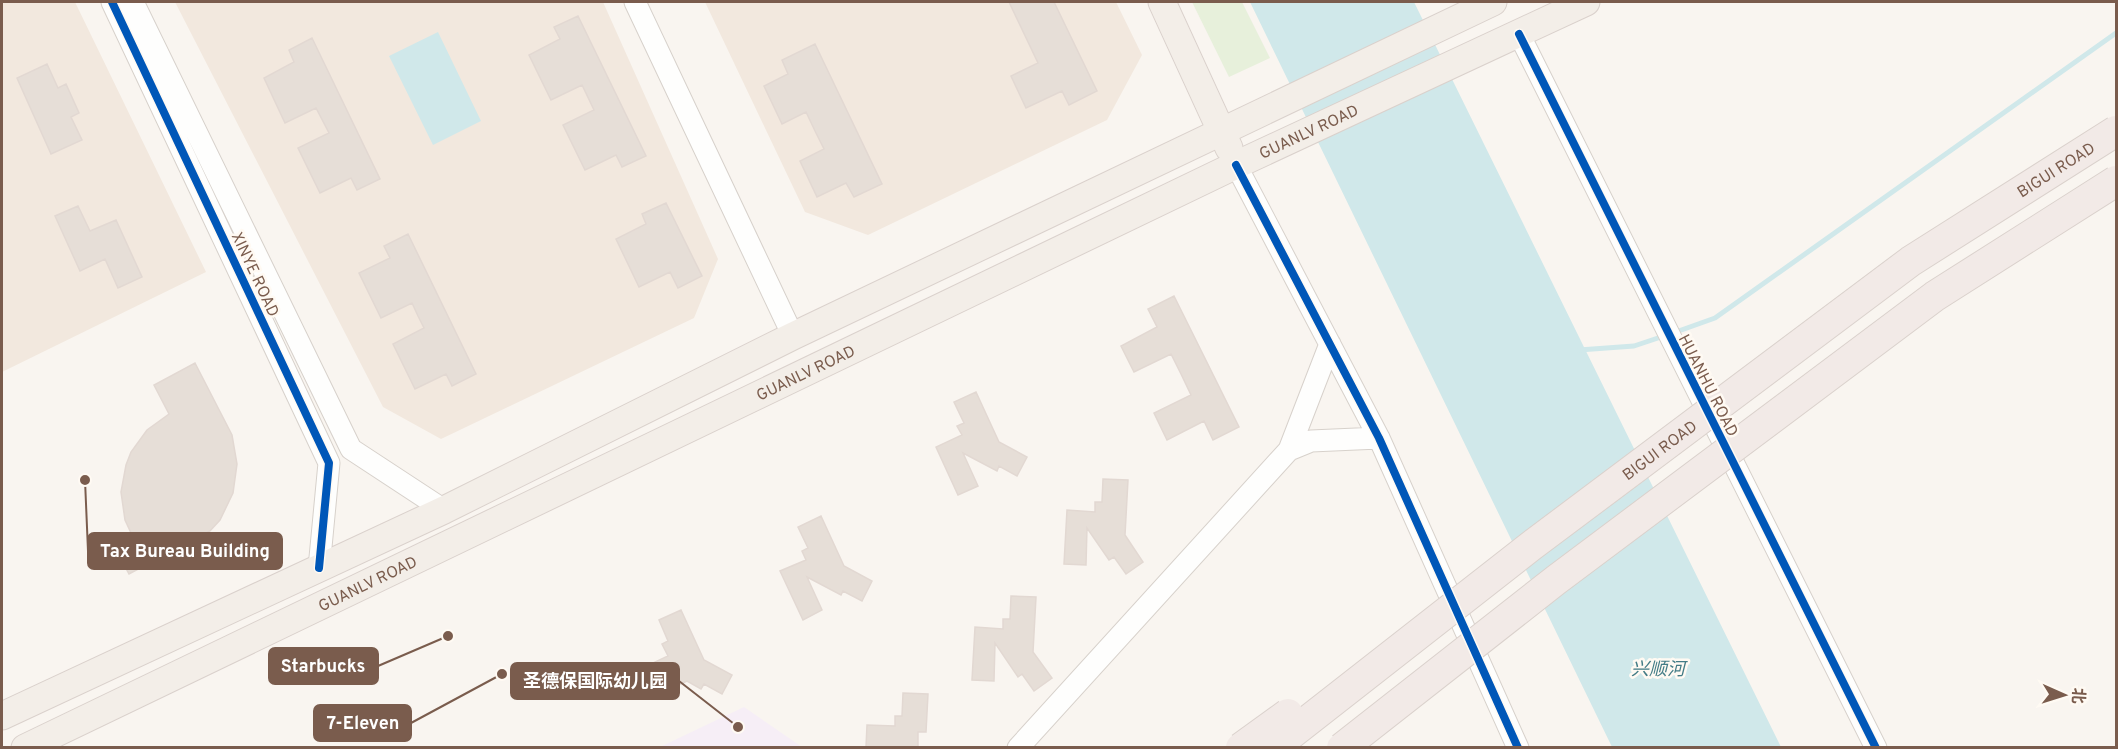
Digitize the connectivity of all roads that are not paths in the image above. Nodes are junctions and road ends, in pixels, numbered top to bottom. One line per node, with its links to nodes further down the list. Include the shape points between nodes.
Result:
1 (112, 2): 19 (street, XINYE ROAD, via 329,463)
2 (133, 2): 17 (street, XINYE ROAD, via 351,449)
3 (635, 2): 13 (street)
4 (1162, 2): 9 (main road)
5 (1493, 2): 9 (main road, GUANLV ROAD)
6 (1504, 2): 8 (main road)
7 (1586, 2): 8 (main road, GUANLV ROAD)
8 (1519, 34): 11 (main road, GUANLV ROAD); 27 (street, HUANHU ROAD)
9 (1221, 131): 11 (main road); 13 (main road, GUANLV ROAD)
10 (2116, 131): 18 (highway, BIGUI ROAD, bridge, via 1911,261)
11 (1236, 165): 14 (street); 21 (main road, GUANLV ROAD)
12 (2116, 182): 25 (highway, bridge, via 1935,296 1556,580)
13 (793, 336): 17 (main road, GUANLV ROAD)
14 (1330, 344): 15 (street); 16 (street)
15 (1379, 438): 16 (street, via 1311,441); 26 (street)
16 (1289, 450): 22 (street)
17 (444, 510): 19 (main road, GUANLV ROAD)
18 (1563, 522): 23 (highway, bridge); 24 (highway, BIGUI ROAD, bridge)
19 (319, 568): 20 (main road, GUANLV ROAD)
20 (2, 716)
21 (25, 747)
22 (1018, 747)
23 (1241, 747)
24 (1273, 747)
25 (1342, 747)
26 (1518, 747)
27 (1876, 747)

